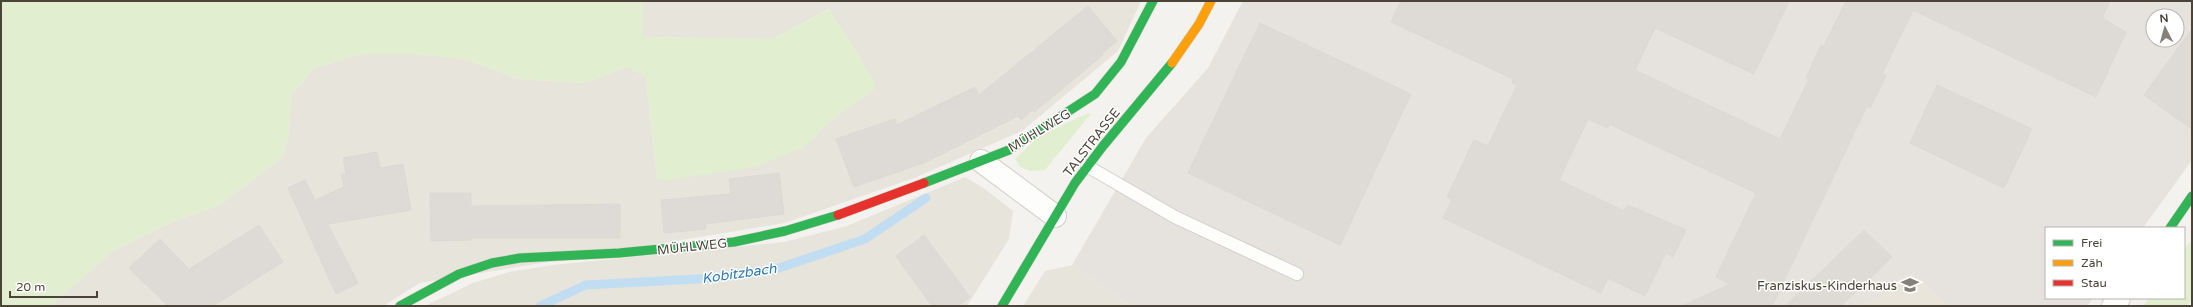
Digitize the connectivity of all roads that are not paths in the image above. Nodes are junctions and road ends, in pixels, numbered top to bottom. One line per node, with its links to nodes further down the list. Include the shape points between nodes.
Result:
1 (1153, 1): 3 (street, TALSTRASSE, via 1121,62)
2 (1212, 1): 5 (street, TALSTRASSE, via 1201,22 1160,79)
3 (1094, 94): 4 (street, MÜHLWEG, via 1009,150)
4 (981, 161): 7 (street); 10 (street, MÜHLWEG, via 840,215 785,231 734,242 520,258 492,263 459,274)
5 (1087, 166): 7 (street, TALSTRASSE); 9 (lane, via 1175,217)
6 (2192, 196): 8 (street)
7 (1055, 216): 11 (street, TALSTRASSE)
8 (2171, 227)
9 (1296, 274)
10 (400, 306)
11 (1002, 306)

